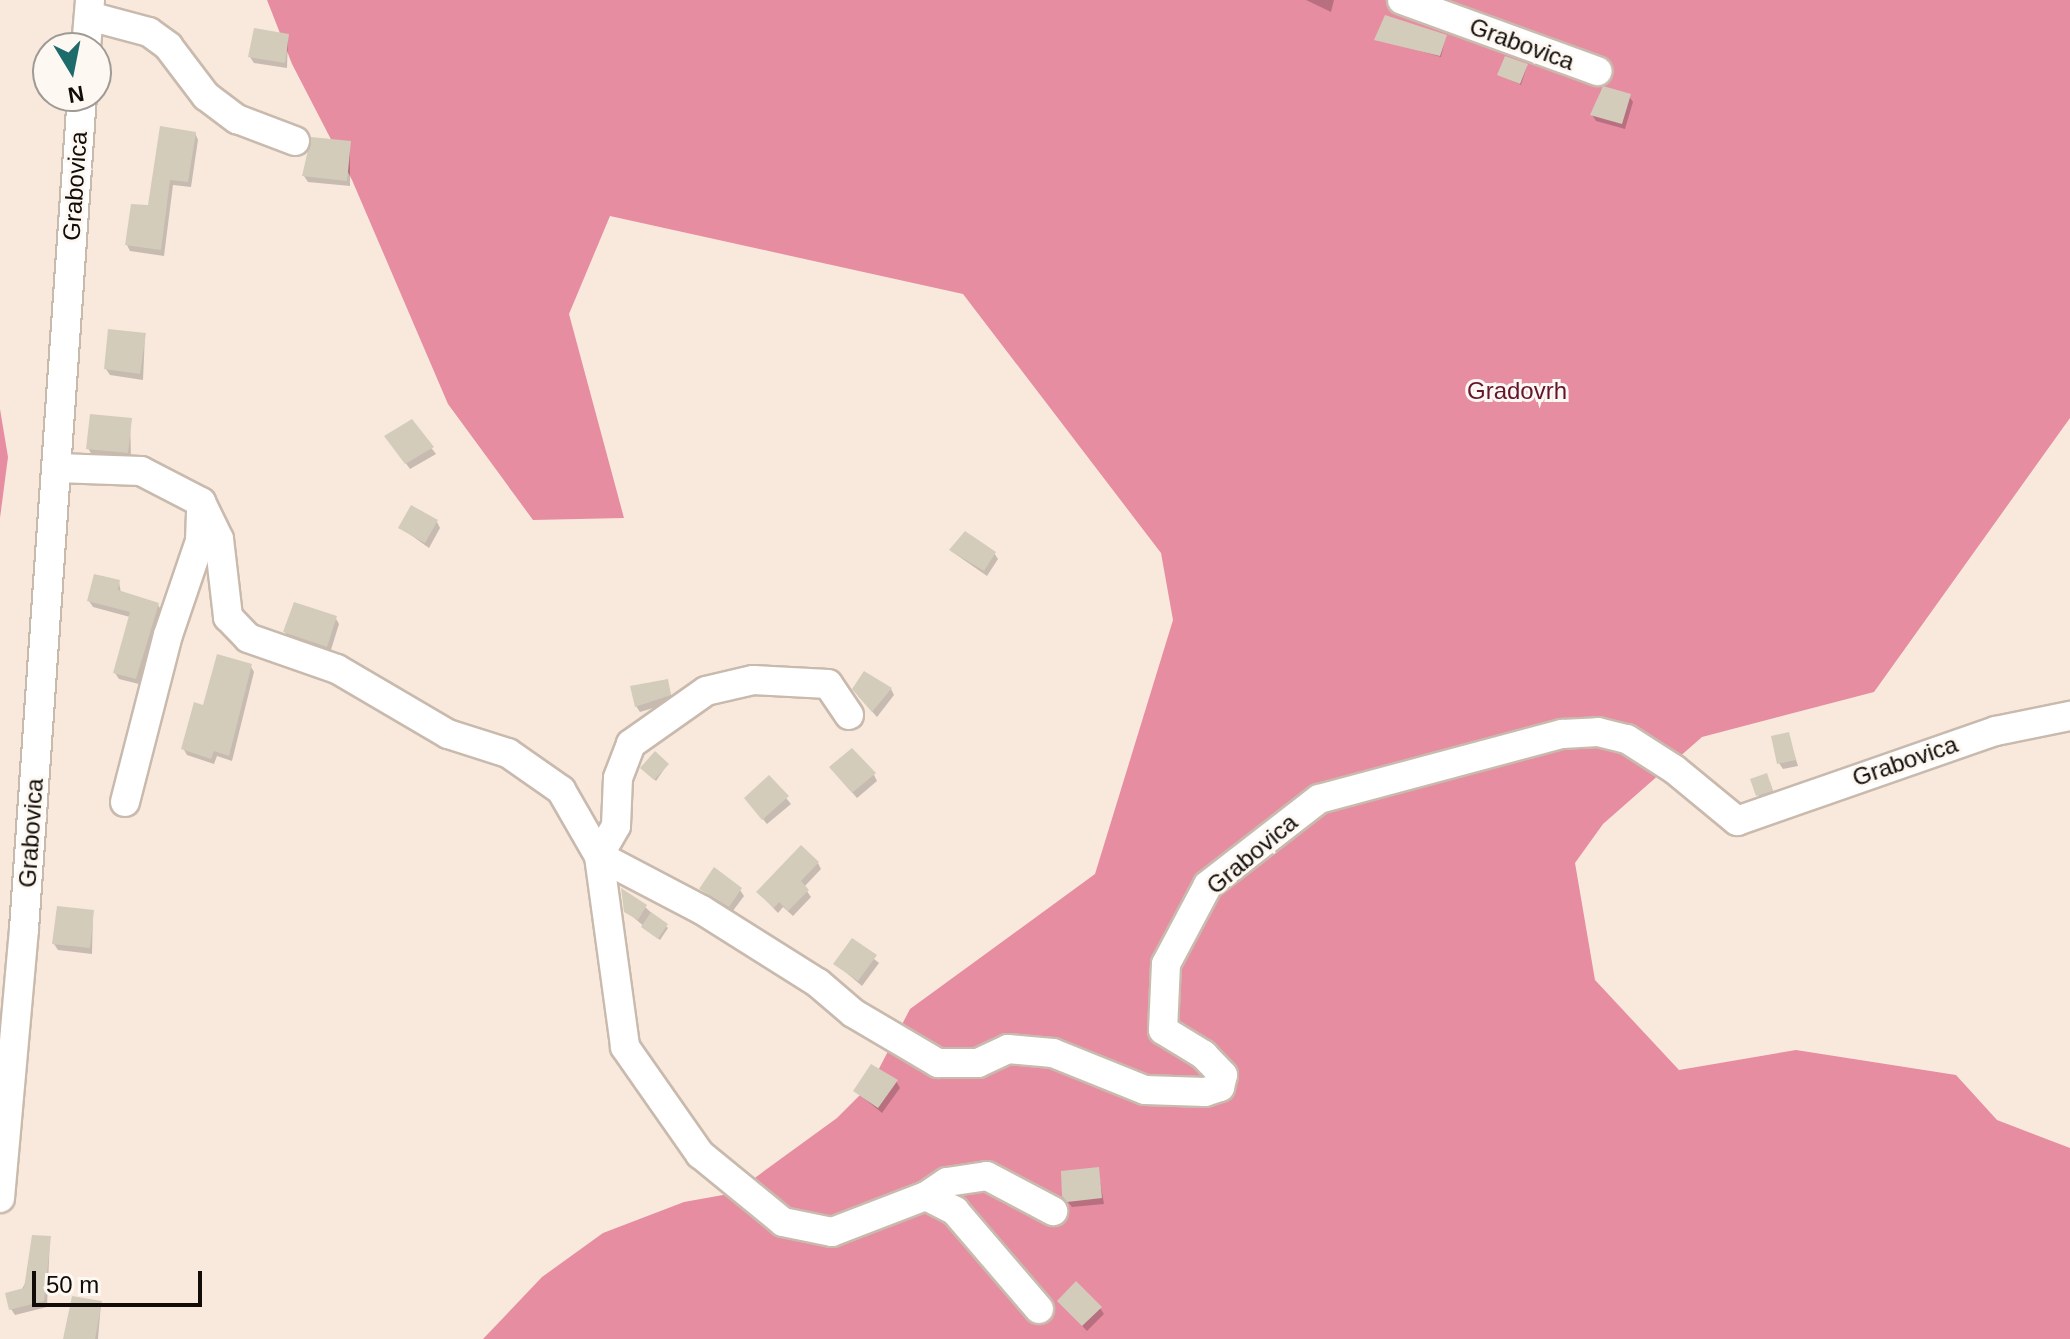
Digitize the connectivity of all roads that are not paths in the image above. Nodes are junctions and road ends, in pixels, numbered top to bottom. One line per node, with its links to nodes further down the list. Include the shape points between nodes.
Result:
1 (1402, 0): 4 (street, Grabovica)
2 (89, 8): 3 (street); 6 (street, via 149,32 168,46 206,96 237,119)
3 (87, 32)
4 (1597, 71)
5 (81, 112): 7 (street, Grabovica)
6 (295, 141)
7 (57, 468): 8 (street, via 141,471); 14 (street, Grabovica)
8 (201, 502): 11 (street, via 200,541 168,635); 12 (street, via 219,539 228,617 248,638 337,669 448,734 508,753 561,790)
9 (849, 715): 12 (street, via 828,684 753,680 706,691 631,744 618,778 616,826)
10 (2070, 716): 12 (street, Grabovica, via 1996,731 1737,821 1674,769 1627,739 1598,732 1562,734 1319,799 1208,885 1166,964 1163,1030 1204,1055 1223,1075 1220,1087 1205,1092 1145,1090 1053,1053 1008,1049 978,1063 938,1063 853,1013 818,983 702,910)
11 (125, 802)
12 (599, 856): 13 (street, via 625,1047 700,1154 783,1222 832,1232)
13 (926, 1196): 15 (street, via 947,1182 987,1176); 16 (street, via 955,1211)
14 (0, 1198)
15 (1053, 1211)
16 (1039, 1309)

